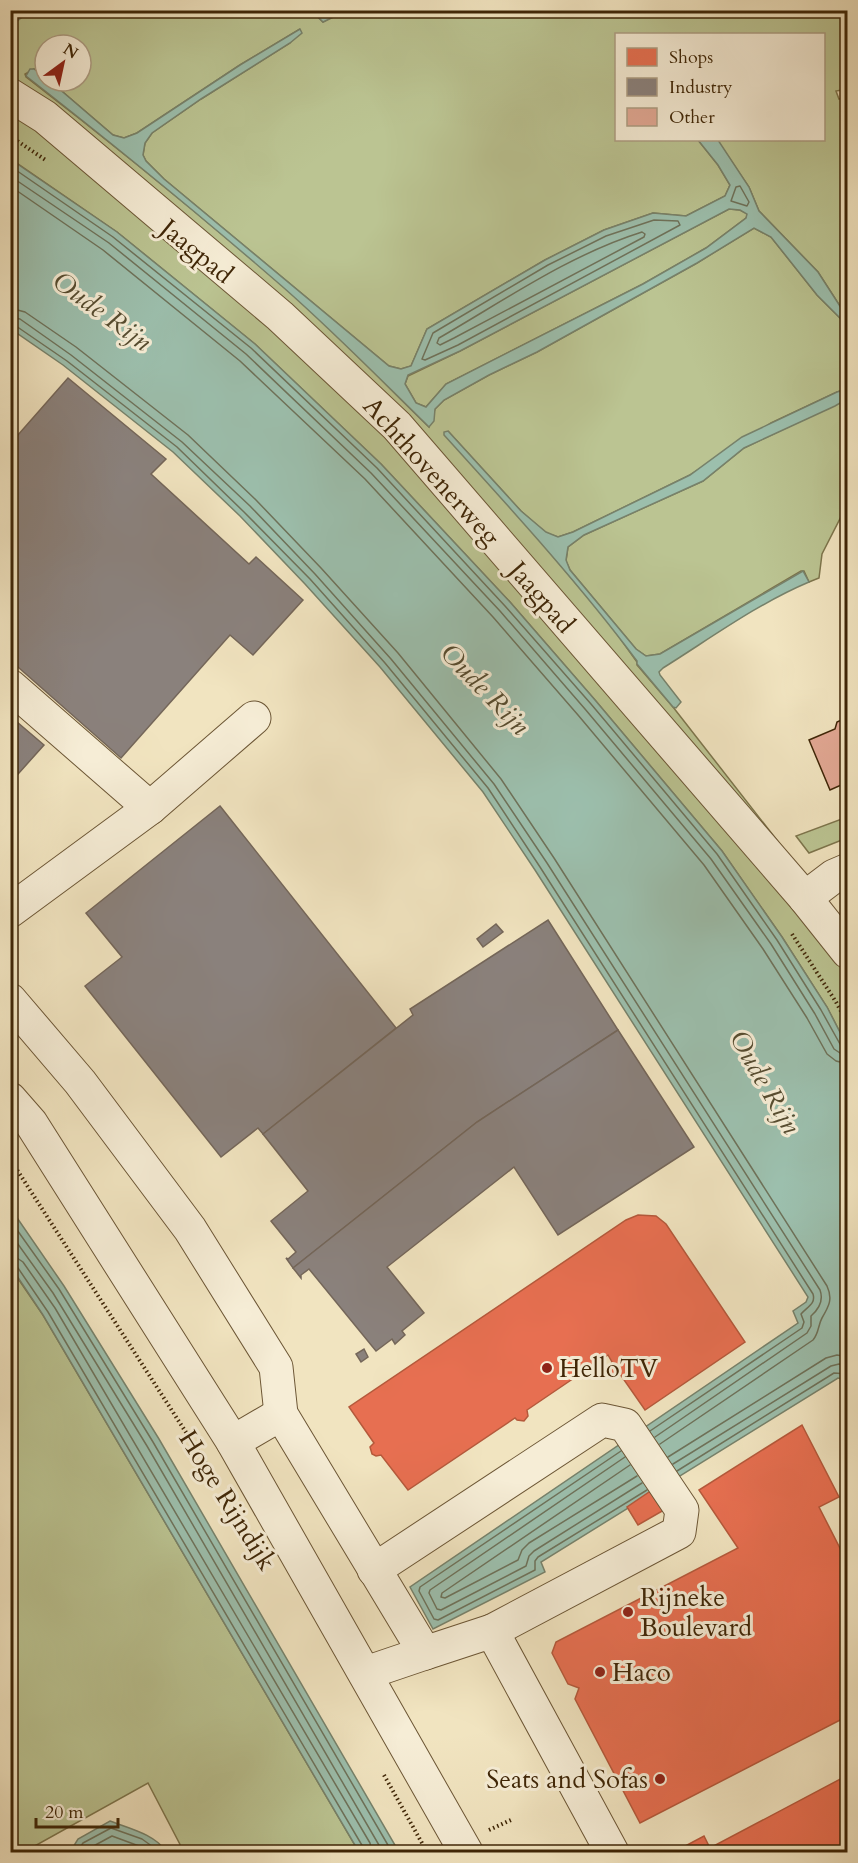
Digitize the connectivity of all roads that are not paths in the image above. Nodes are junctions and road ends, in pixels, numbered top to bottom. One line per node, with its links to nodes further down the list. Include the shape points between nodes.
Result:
1 (10, 95): 6 (street, Achthovenerweg, via 45,117 271,308 397,426)
2 (10, 686): 4 (street)
3 (254, 718): 4 (street)
4 (150, 808): 7 (street)
5 (848, 870): 6 (street)
6 (805, 898): 8 (street, Achthovenerweg)
7 (10, 911)
8 (848, 951)
9 (10, 1000): 11 (street, via 80,1082 190,1229 276,1366)
10 (10, 1099): 12 (street, Hoge Rijndijk, via 31,1124)
11 (281, 1414): 12 (street, Hoge Rijndijk); 13 (street)
12 (233, 1442): 16 (street, Hoge Rijndijk)
13 (374, 1570): 14 (street, via 602,1420 625,1425 682,1510 679,1532); 15 (street)
14 (492, 1630): 15 (street); 18 (street)
15 (425, 1653): 16 (street)
16 (366, 1673): 17 (street, Hoge Rijndijk)
17 (466, 1852)
18 (612, 1852)

